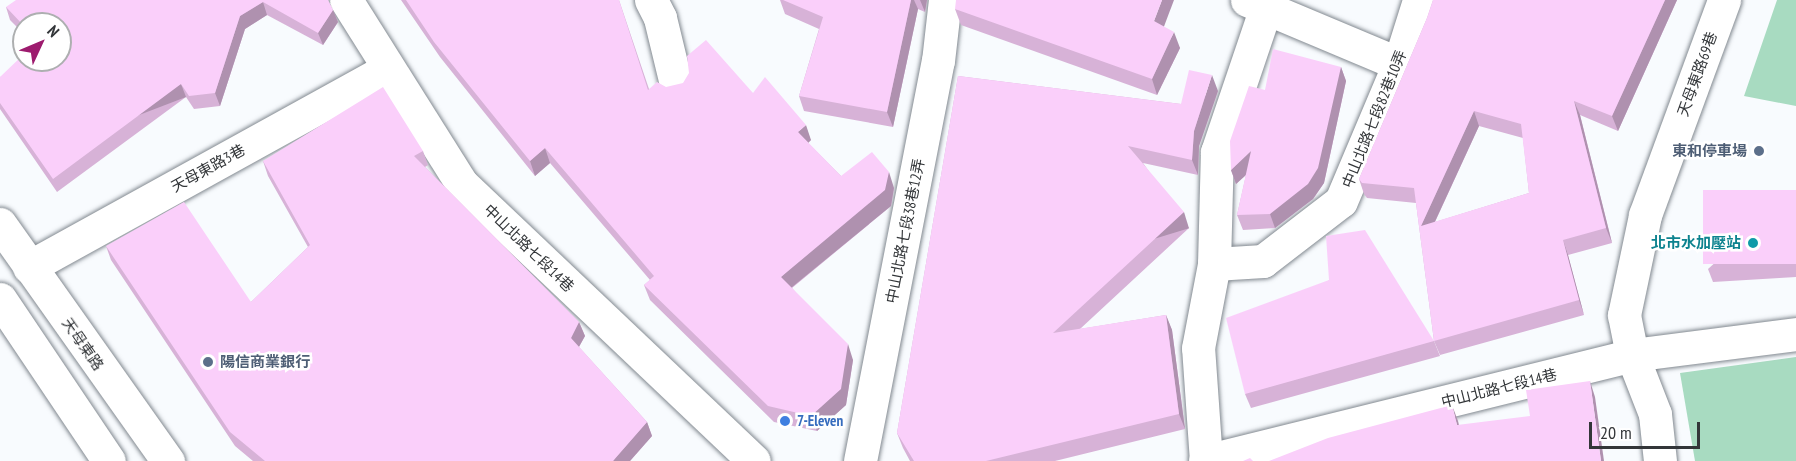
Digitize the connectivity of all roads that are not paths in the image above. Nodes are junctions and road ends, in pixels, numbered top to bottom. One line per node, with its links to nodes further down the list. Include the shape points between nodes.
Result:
1 (346, 0): 8 (street, 中山北路七段14巷)
2 (651, 0): 9 (street, via 660,18)
3 (945, 0): 19 (street, 中山北路七段38巷12弄, via 938,61)
4 (1419, 0): 7 (street, 中山北路七段82巷10弄)
5 (1724, 0): 15 (street, 天母東路69巷, via 1645,214 1624,315)
6 (1256, 4): 7 (street); 11 (street, via 1217,152)
7 (1399, 63): 11 (street, 中山北路七段82巷10弄, via 1341,201 1263,261)
8 (388, 69): 12 (street, 天母東路3巷); 16 (street, 中山北路七段14巷, via 462,184)
9 (676, 84)
10 (0, 224): 12 (street, 天母東路)
11 (1214, 264): 20 (street, via 1198,348)
12 (29, 267): 18 (street, 天母東路)
13 (0, 298): 17 (street)
14 (1796, 334): 15 (street, 中山北路七段14巷)
15 (1632, 355): 20 (street, 中山北路七段14巷); 21 (street, 天母東路69巷, via 1655,414)
16 (734, 455)
17 (109, 461)
18 (168, 461)
19 (860, 461)
20 (1206, 461)
21 (1660, 461)

